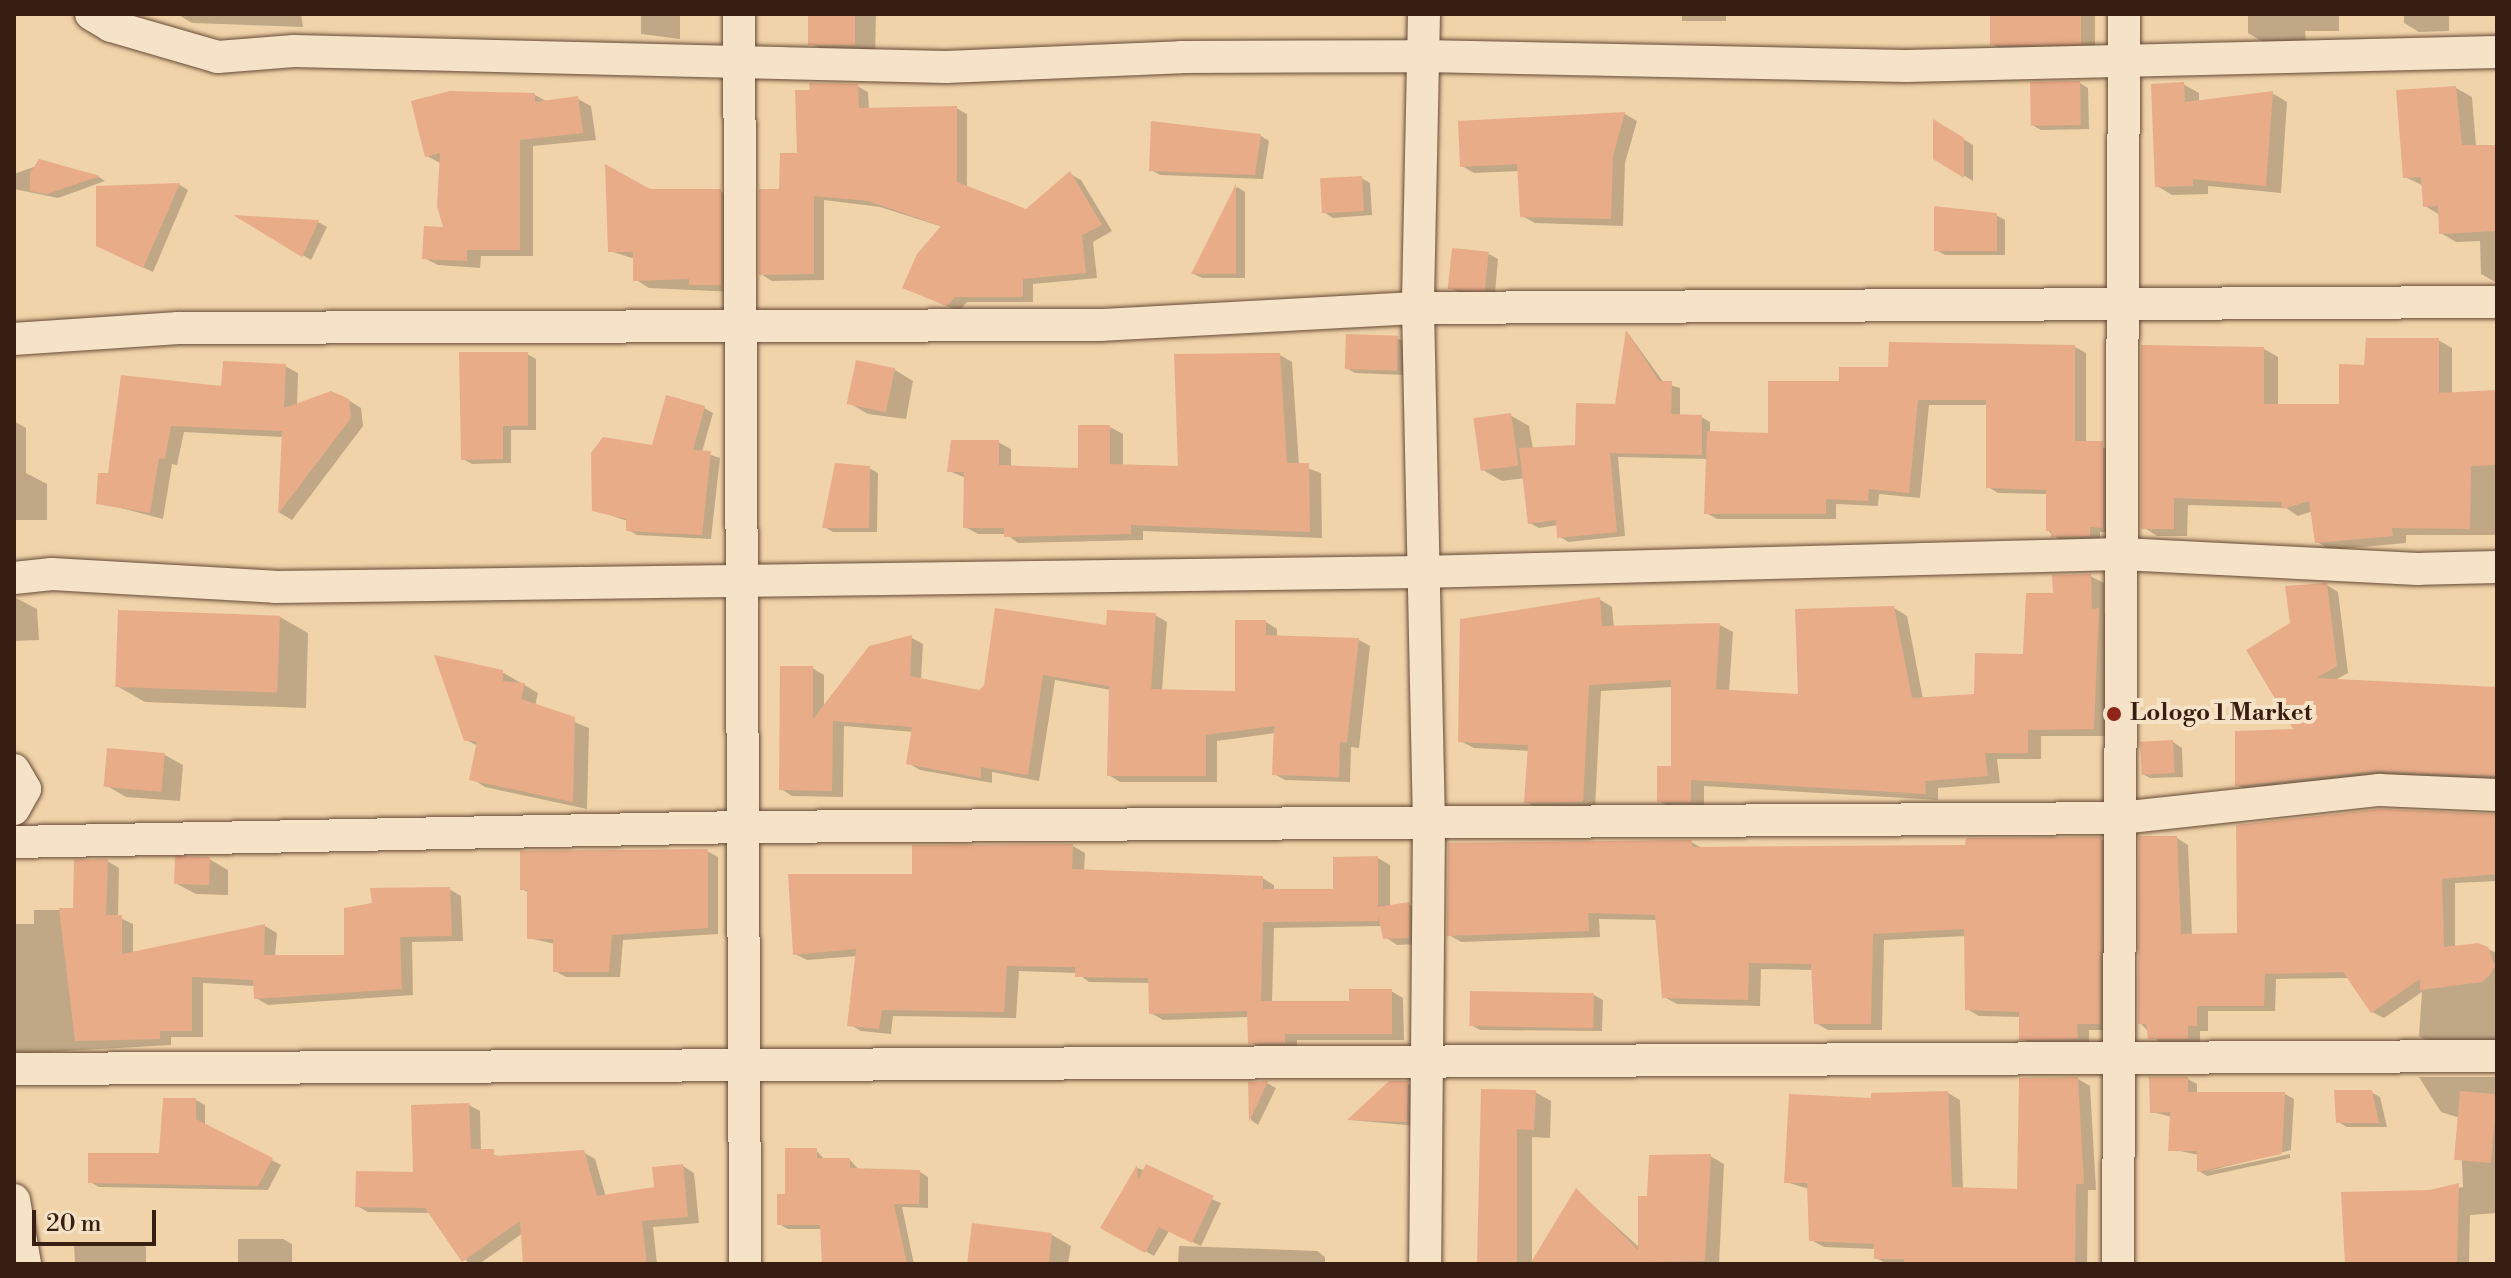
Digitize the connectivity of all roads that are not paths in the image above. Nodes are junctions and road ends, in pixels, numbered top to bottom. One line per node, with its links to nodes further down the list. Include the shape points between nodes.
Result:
1 (91, 14): 7 (street, via 111,26 218,57 294,51)
2 (739, 14): 7 (street)
3 (1424, 14): 6 (street)
4 (2124, 14): 8 (street)
5 (2497, 52): 8 (street)
6 (1423, 56): 7 (street, via 1181,57 946,67); 8 (street, via 1684,65); 11 (street)
7 (742, 61): 12 (street)
8 (2124, 63): 10 (street)
9 (2497, 302): 10 (street)
10 (2123, 303): 11 (street); 14 (street)
11 (1418, 308): 12 (street, via 1101,325); 16 (street)
12 (738, 325): 13 (street, via 178,328); 18 (street)
13 (14, 339)
14 (2122, 554): 15 (street, via 2418,569); 16 (street); 22 (street)
15 (2497, 567)
16 (1420, 572): 18 (street); 23 (street)
17 (14, 578): 18 (street, via 52,574 275,587)
18 (742, 582): 24 (street)
19 (14, 770): 21 (street, via 25,789)
20 (2497, 795): 22 (street, via 2379,790)
21 (14, 809)
22 (2120, 818): 23 (street); 27 (street)
23 (1429, 824): 24 (street); 28 (street)
24 (741, 827): 25 (street); 29 (street)
25 (14, 842)
26 (2497, 1056): 27 (street)
27 (2119, 1058): 28 (street); 35 (street)
28 (1428, 1061): 29 (street); 34 (street)
29 (745, 1065): 30 (street); 33 (street)
30 (14, 1069)
31 (14, 1200): 32 (street)
32 (25, 1264)
33 (745, 1264)
34 (1425, 1264)
35 (2118, 1264)

